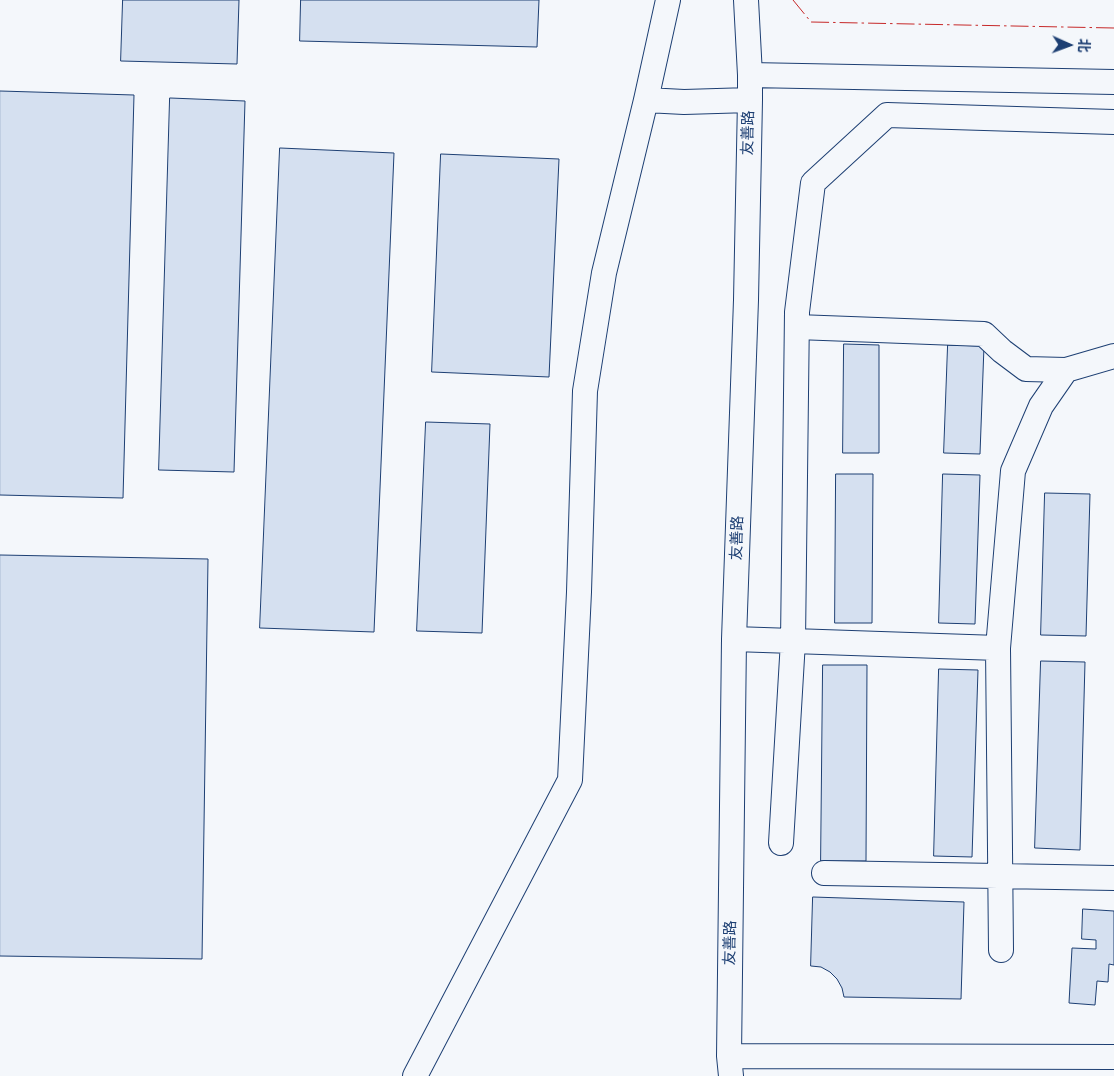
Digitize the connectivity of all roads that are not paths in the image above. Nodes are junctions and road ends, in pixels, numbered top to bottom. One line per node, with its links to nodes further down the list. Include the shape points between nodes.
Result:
1 (668, 0): 5 (street)
2 (746, 0): 3 (street, 友善路)
3 (750, 75): 4 (street); 6 (street, 友善路)
4 (1114, 82)
5 (646, 100): 6 (street); 21 (street, via 604,273 585,391 570,780)
6 (750, 100): 11 (street, 友善路)
7 (1114, 122): 8 (street, via 888,115 813,183)
8 (797, 327): 10 (street, via 984,334 1026,369); 12 (street)
9 (1114, 356): 10 (street)
10 (1066, 370): 13 (street, via 1041,406 1013,471)
11 (734, 639): 12 (street); 20 (street, 友善路)
12 (792, 641): 13 (street); 14 (street)
13 (998, 648): 16 (street)
14 (781, 843)
15 (824, 872): 16 (street)
16 (1000, 876): 17 (street); 18 (street)
17 (1114, 878)
18 (1001, 950)
19 (1114, 1057): 20 (street)
20 (730, 1066)
21 (415, 1076)

